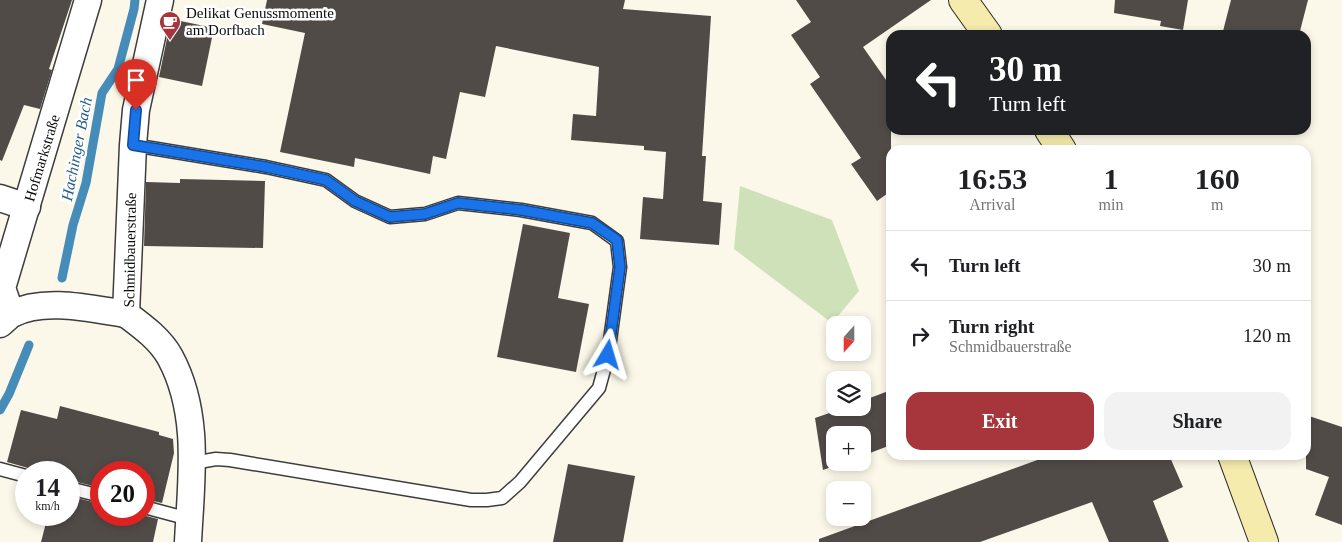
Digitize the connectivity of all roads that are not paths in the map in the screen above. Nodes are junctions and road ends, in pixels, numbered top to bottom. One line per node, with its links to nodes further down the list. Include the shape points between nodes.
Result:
1 (88, 0): 7 (street, Hofmarkstraße)
2 (160, 0): 5 (street, Schmidbauerstraße, via 136,110)
3 (963, 0): 4 (main road)
4 (984, 30)
5 (133, 145): 8 (street, Schmidbauerstraße); 11 (lane, via 326,180 355,201 390,217 425,214 458,203 592,223 617,240 620,267 608,355 599,388 520,482 502,498 472,500 230,460)
6 (0, 198): 7 (street)
7 (27, 207): 9 (street, Hofmarkstraße, via 2,288)
8 (126, 314): 9 (street, Hofmarkstraße, via 54,305 24,310); 11 (street, Schmidbauerstraße, via 149,331 170,356 187,399)
9 (5, 319)
10 (1234, 460): 16 (main road)
11 (193, 462): 15 (street, Schmidbauerstraße)
12 (0, 470): 13 (lane)
13 (15, 473)
14 (155, 513): 15 (lane)
15 (188, 530)
16 (1264, 542)

